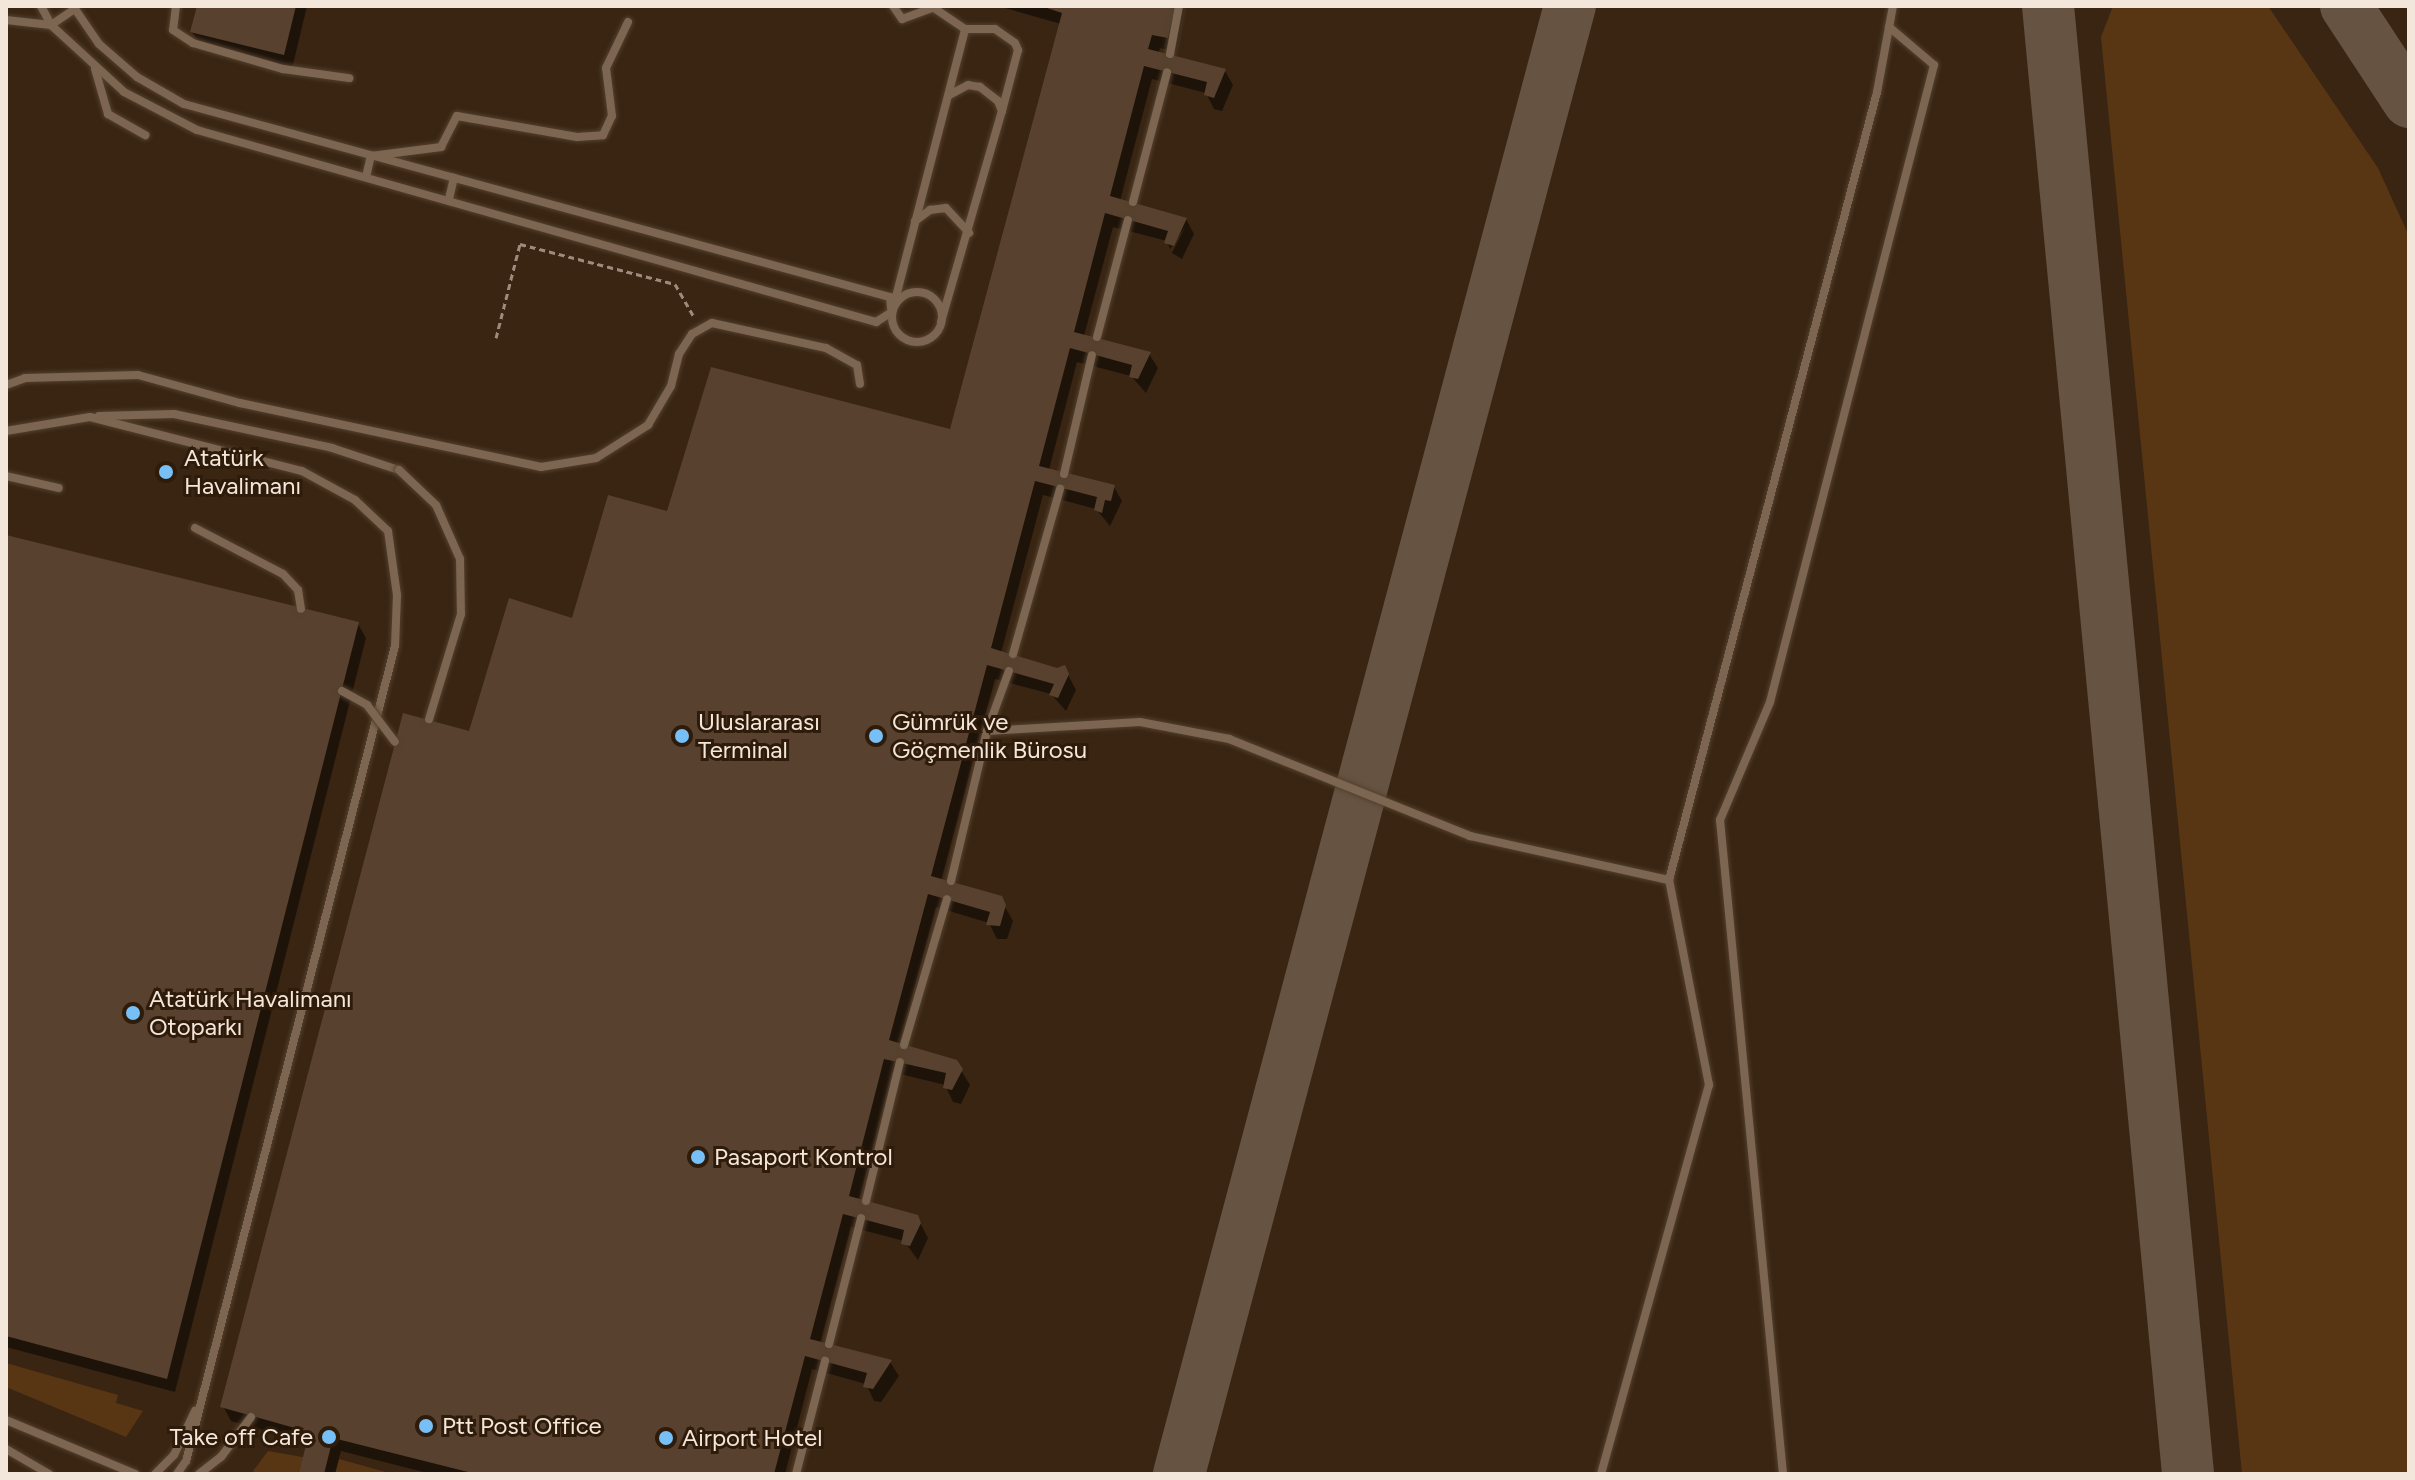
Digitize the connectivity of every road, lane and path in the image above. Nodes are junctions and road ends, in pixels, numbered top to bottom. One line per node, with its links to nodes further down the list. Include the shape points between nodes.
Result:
1 (41, 6): 10 (lane)
2 (176, 6): 16 (lane, via 173,30 193,43 283,69)
3 (893, 6): 6 (lane, via 902,19)
4 (1179, 6): 13 (lane)
5 (1893, 6): 11 (lane)
6 (932, 7): 12 (lane)
7 (74, 8): 10 (lane); 20 (lane, via 99,44 160,92 230,118)
8 (6, 20): 10 (lane)
9 (628, 22): 20 (lane, via 606,68 612,116 603,135 577,137 457,116 441,147)
10 (51, 25): 14 (lane)
11 (1889, 27): 50 (lane, via 1877,92); 70 (lane, via 1934,65 1770,702 1720,820)
12 (965, 29): 17 (lane); 18 (lane, via 995,29 1015,43 1018,50)
13 (1170, 54)
14 (94, 68): 19 (lane, via 108,114); 21 (lane, via 141,104 197,130)
15 (1167, 72): 24 (lane)
16 (349, 78)
17 (948, 95): 18 (lane, via 968,85 980,87); 26 (lane)
18 (1002, 111): 27 (lane)
19 (145, 135)
20 (371, 156): 21 (lane); 22 (lane)
21 (366, 177): 23 (lane)
22 (454, 178): 23 (lane); 28 (lane, via 890,297)
23 (449, 199): 28 (lane, via 876,322)
24 (1133, 202)
25 (1128, 220): 31 (lane)
26 (915, 222): 27 (lane, via 930,210 946,208); 28 (lane)
27 (969, 233): 29 (lane)
28 (892, 312): 29 (lane, via 900,335 916,342 932,336); 29 (lane, via 906,294 921,292 935,300)
29 (941, 322)
30 (701, 329): 32 (path, via 675,284 520,244); 34 (lane, via 712,323 826,348 857,365); 35 (lane, via 679,354 671,386 648,425 596,458 541,467 240,403 138,375 25,378)
31 (1097, 337)
32 (496, 338)
33 (1092, 355): 38 (lane)
34 (860, 384)
35 (6, 385)
36 (90, 417): 37 (lane); 47 (lane, bridge, via 174,414 332,448 399,470 436,505 460,559 461,614); 59 (lane, via 302,471 355,500 388,531 397,595 395,646)
37 (6, 431)
38 (1064, 474)
39 (6, 476): 40 (lane)
40 (59, 488)
41 (1060, 489): 44 (lane)
42 (195, 528): 43 (lane, via 283,574 298,590)
43 (301, 609)
44 (1013, 654)
45 (1009, 671): 48 (lane)
46 (342, 691): 49 (lane, bridge, via 367,705)
47 (429, 719)
48 (987, 731): 50 (lane, via 1140,722 1229,739 1470,836); 51 (lane)
49 (395, 742)
50 (1669, 880): 69 (lane, via 1709,1085)
51 (951, 881)
52 (947, 899): 53 (lane)
53 (904, 1045)
54 (900, 1062): 55 (lane)
55 (866, 1201)
56 (861, 1218): 57 (lane)
57 (829, 1344)
58 (825, 1361): 68 (lane)
59 (203, 1394): 65 (lane, via 174,1455); 66 (lane, via 186,1461)
60 (251, 1417): 67 (lane, via 221,1457)
61 (6, 1420): 64 (lane)
62 (6, 1449): 63 (lane)
63 (49, 1474)
64 (135, 1474)
65 (155, 1474)
66 (177, 1474)
67 (199, 1474)
68 (796, 1474)
69 (1601, 1474)
70 (1783, 1474)

